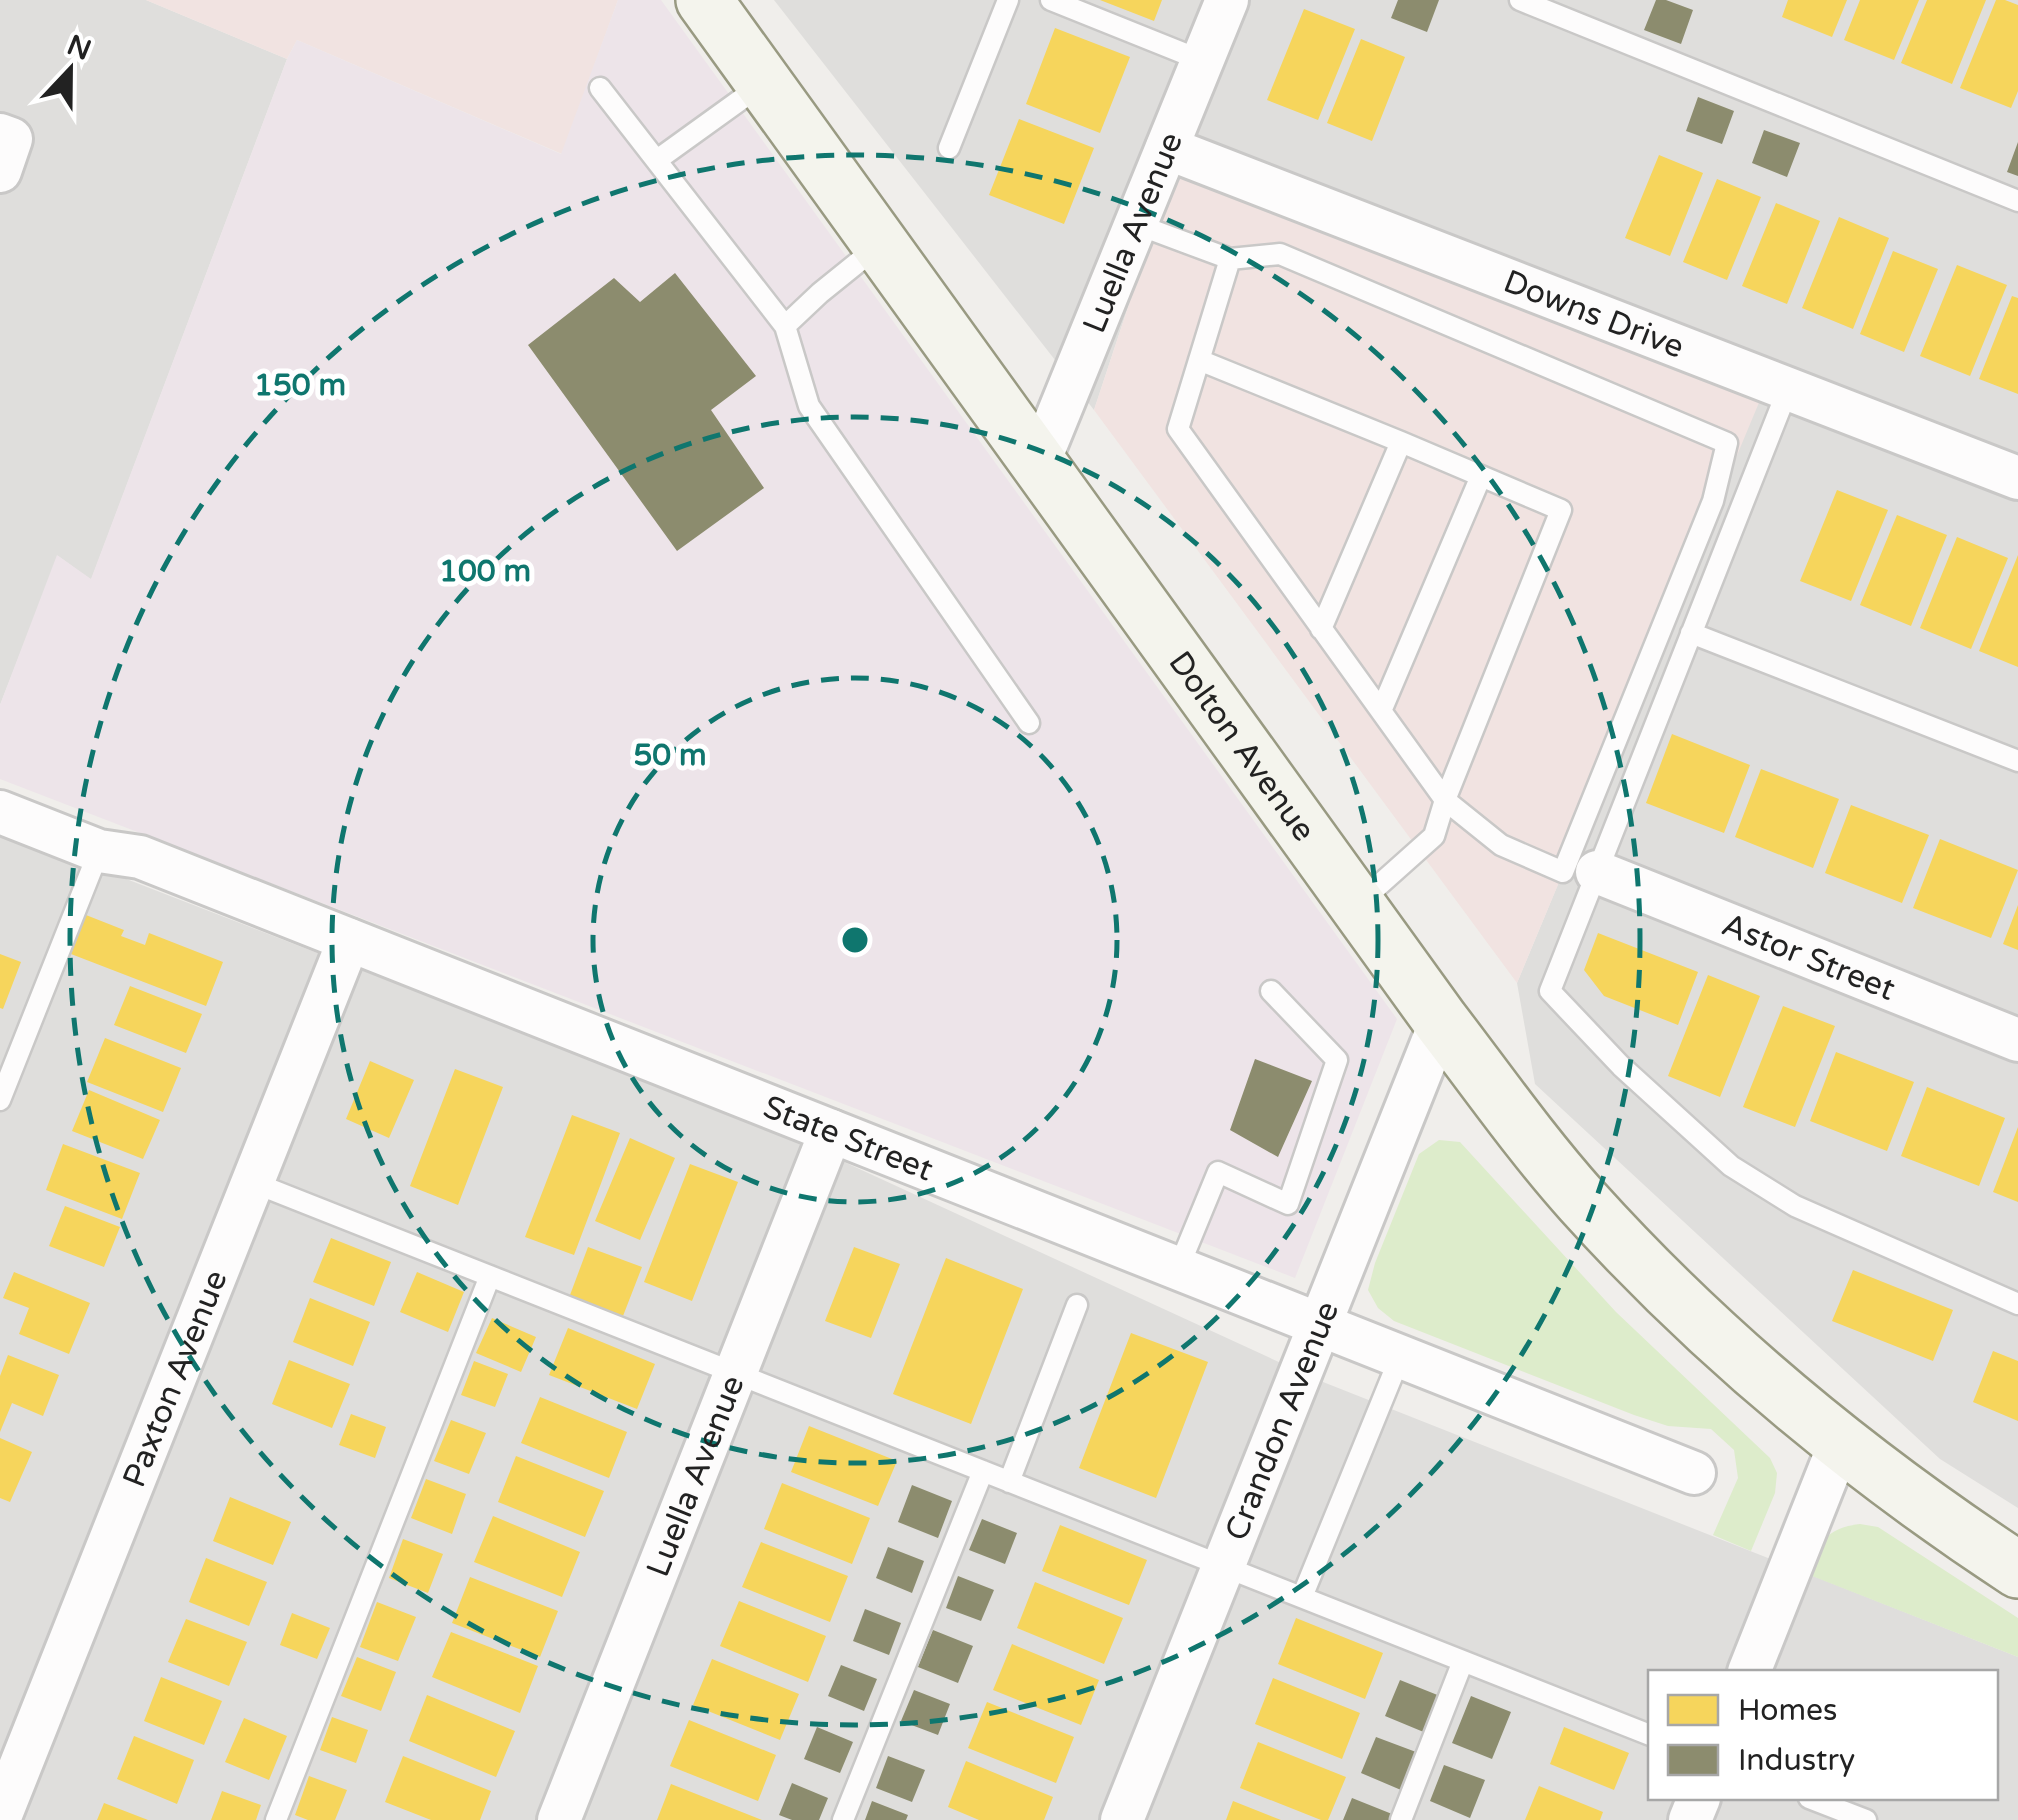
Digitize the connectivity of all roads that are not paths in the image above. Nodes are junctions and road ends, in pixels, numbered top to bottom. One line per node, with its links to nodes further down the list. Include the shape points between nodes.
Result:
1 (704, 0): 7 (street, Dolton Avenue)
2 (1008, 0): 10 (lane)
3 (1051, 0): 6 (lane)
4 (1228, 0): 6 (street, Luella Avenue)
5 (1520, 0): 14 (lane)
6 (1203, 61): 11 (street, Luella Avenue)
7 (764, 83): 12 (lane); 16 (street, Dolton Avenue)
8 (600, 88): 12 (lane)
9 (0, 134): 13 (street, via 12,139)
10 (949, 148)
11 (1167, 148): 15 (street, Luella Avenue); 20 (street, Downs Drive)
12 (657, 160): 18 (lane)
13 (0, 171)
14 (2018, 201)
15 (1136, 224): 17 (lane); 22 (street, Luella Avenue)
16 (880, 244): 18 (lane); 22 (street, Dolton Avenue)
17 (1230, 259): 19 (lane); 30 (lane, via 1280,254 1727,443 1713,502 1563,872 1501,845)
18 (785, 326): 28 (lane, via 809,406)
19 (1199, 360): 21 (lane); 25 (lane, via 1178,429)
20 (1788, 389): 24 (street, Downs Drive); 26 (lane)
21 (1401, 442): 23 (lane); 25 (lane)
22 (1038, 464): 34 (street, Dolton Avenue)
23 (1480, 476): 27 (lane); 30 (lane, via 1561,510)
24 (2018, 478)
25 (1321, 629): 27 (lane)
26 (1691, 634): 29 (lane); 33 (lane)
27 (1381, 711): 30 (lane)
28 (1029, 724)
29 (2018, 761)
30 (1446, 800): 34 (lane, via 1434,836)
31 (0, 812): 32 (street, State Street)
32 (99, 851): 35 (street, State Street, via 140,857); 39 (lane)
33 (1596, 872): 38 (street, Astor Street); 45 (lane, via 1550,991 1621,1066 1731,1166 1794,1206)
34 (1357, 905): 37 (street, Dolton Avenue)
35 (349, 940): 40 (street, State Street); 41 (street, Paxton Avenue)
36 (1271, 990): 42 (lane, via 1337,1060 1288,1204 1218,1172)
37 (1440, 1021): 46 (street, Crandon Avenue); 49 (street, Dolton Avenue, via 1594,1213 1740,1359)
38 (2018, 1040)
39 (0, 1100)
40 (831, 1131): 42 (street, State Street); 48 (street, Luella Avenue)
41 (252, 1182): 43 (lane); 60 (street, Paxton Avenue)
42 (1178, 1269): 46 (street, State Street)
43 (490, 1276): 48 (lane); 61 (lane)
44 (1077, 1304): 52 (lane)
45 (2018, 1304)
46 (1319, 1325): 47 (street, State Street); 53 (street, Crandon Avenue)
47 (1400, 1357): 51 (street, State Street); 55 (lane)
48 (736, 1374): 50 (lane); 62 (street, Luella Avenue)
49 (1840, 1443): 54 (street); 57 (street)
50 (982, 1471): 52 (lane); 63 (lane)
51 (1694, 1473)
52 (1009, 1482): 53 (lane)
53 (1224, 1566): 55 (lane); 64 (street, Crandon Avenue)
54 (2018, 1570)
55 (1302, 1598): 56 (lane)
56 (1463, 1661): 58 (lane); 65 (lane)
57 (1750, 1670)
58 (1648, 1734)
59 (1814, 1800): 66 (lane)
60 (0, 1817)
61 (276, 1820)
62 (558, 1820)
63 (843, 1820)
64 (1122, 1820)
65 (1400, 1820)
66 (1866, 1820)

